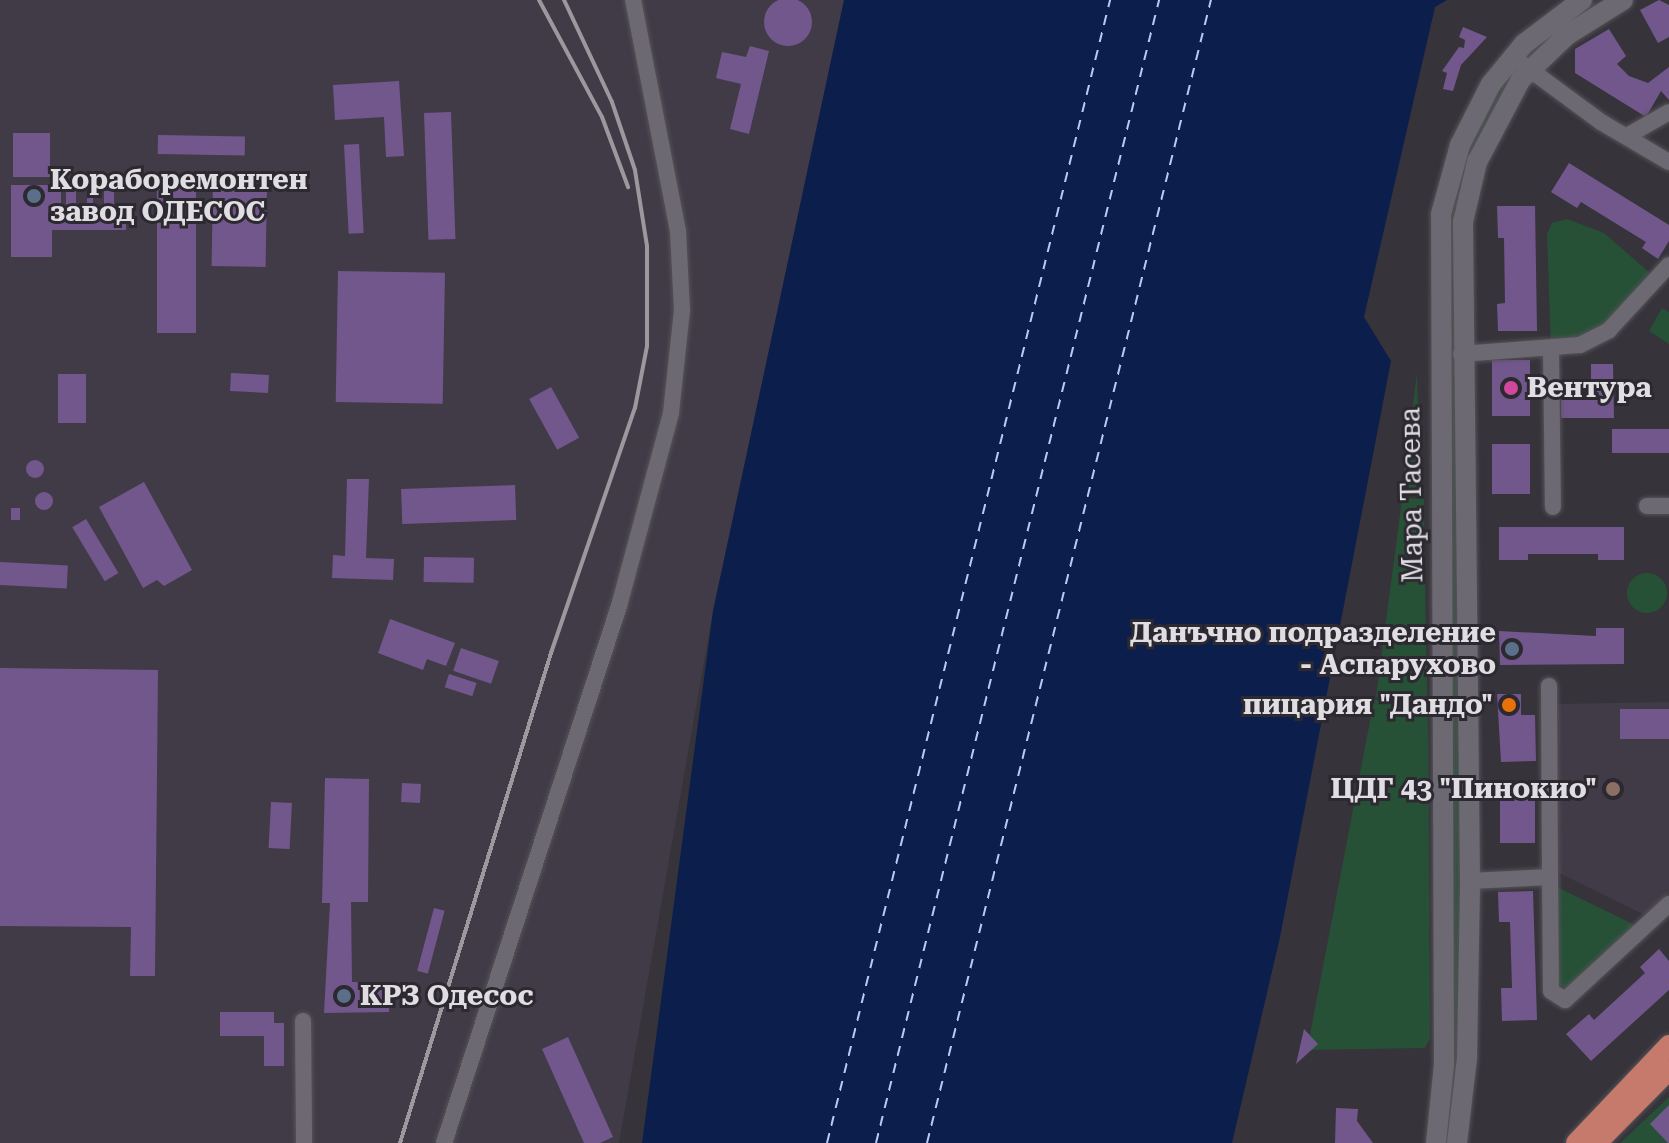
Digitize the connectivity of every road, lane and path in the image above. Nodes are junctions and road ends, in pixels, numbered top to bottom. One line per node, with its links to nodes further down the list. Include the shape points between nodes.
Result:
1 (633, 0): 23 (street, via 678,231 682,310 671,413 619,606)
2 (1582, 0): 4 (main road)
3 (1623, 0): 4 (main road)
4 (1521, 62): 6 (street); 11 (main road, Мара Тасева, via 1468,190 1461,245); 24 (main road, Мара Тасева, via 1482,98 1460,145 1437,246 1444,1064)
5 (1669, 112): 6 (street)
6 (1627, 136): 7 (street)
7 (1669, 162)
8 (1669, 265): 9 (street)
9 (1663, 284): 10 (street, via 1609,330 1580,345)
10 (1551, 349): 11 (street); 14 (street)
11 (1461, 354): 17 (main road, Мара Тасева)
12 (1647, 506): 13 (street)
13 (1669, 506)
14 (1553, 507)
15 (1549, 686): 16 (street)
16 (1550, 877): 17 (street); 18 (street, via 1551,986 1560,1000 1573,997)
17 (1470, 881): 25 (main road, Мара Тасева, via 1467,1058)
18 (1669, 904)
19 (303, 1021): 22 (street)
20 (1669, 1045): 26 (main road)
21 (1666, 1080): 27 (main road)
22 (304, 1143)
23 (444, 1143)
24 (1436, 1143)
25 (1457, 1143)
26 (1576, 1143)
27 (1597, 1143)

